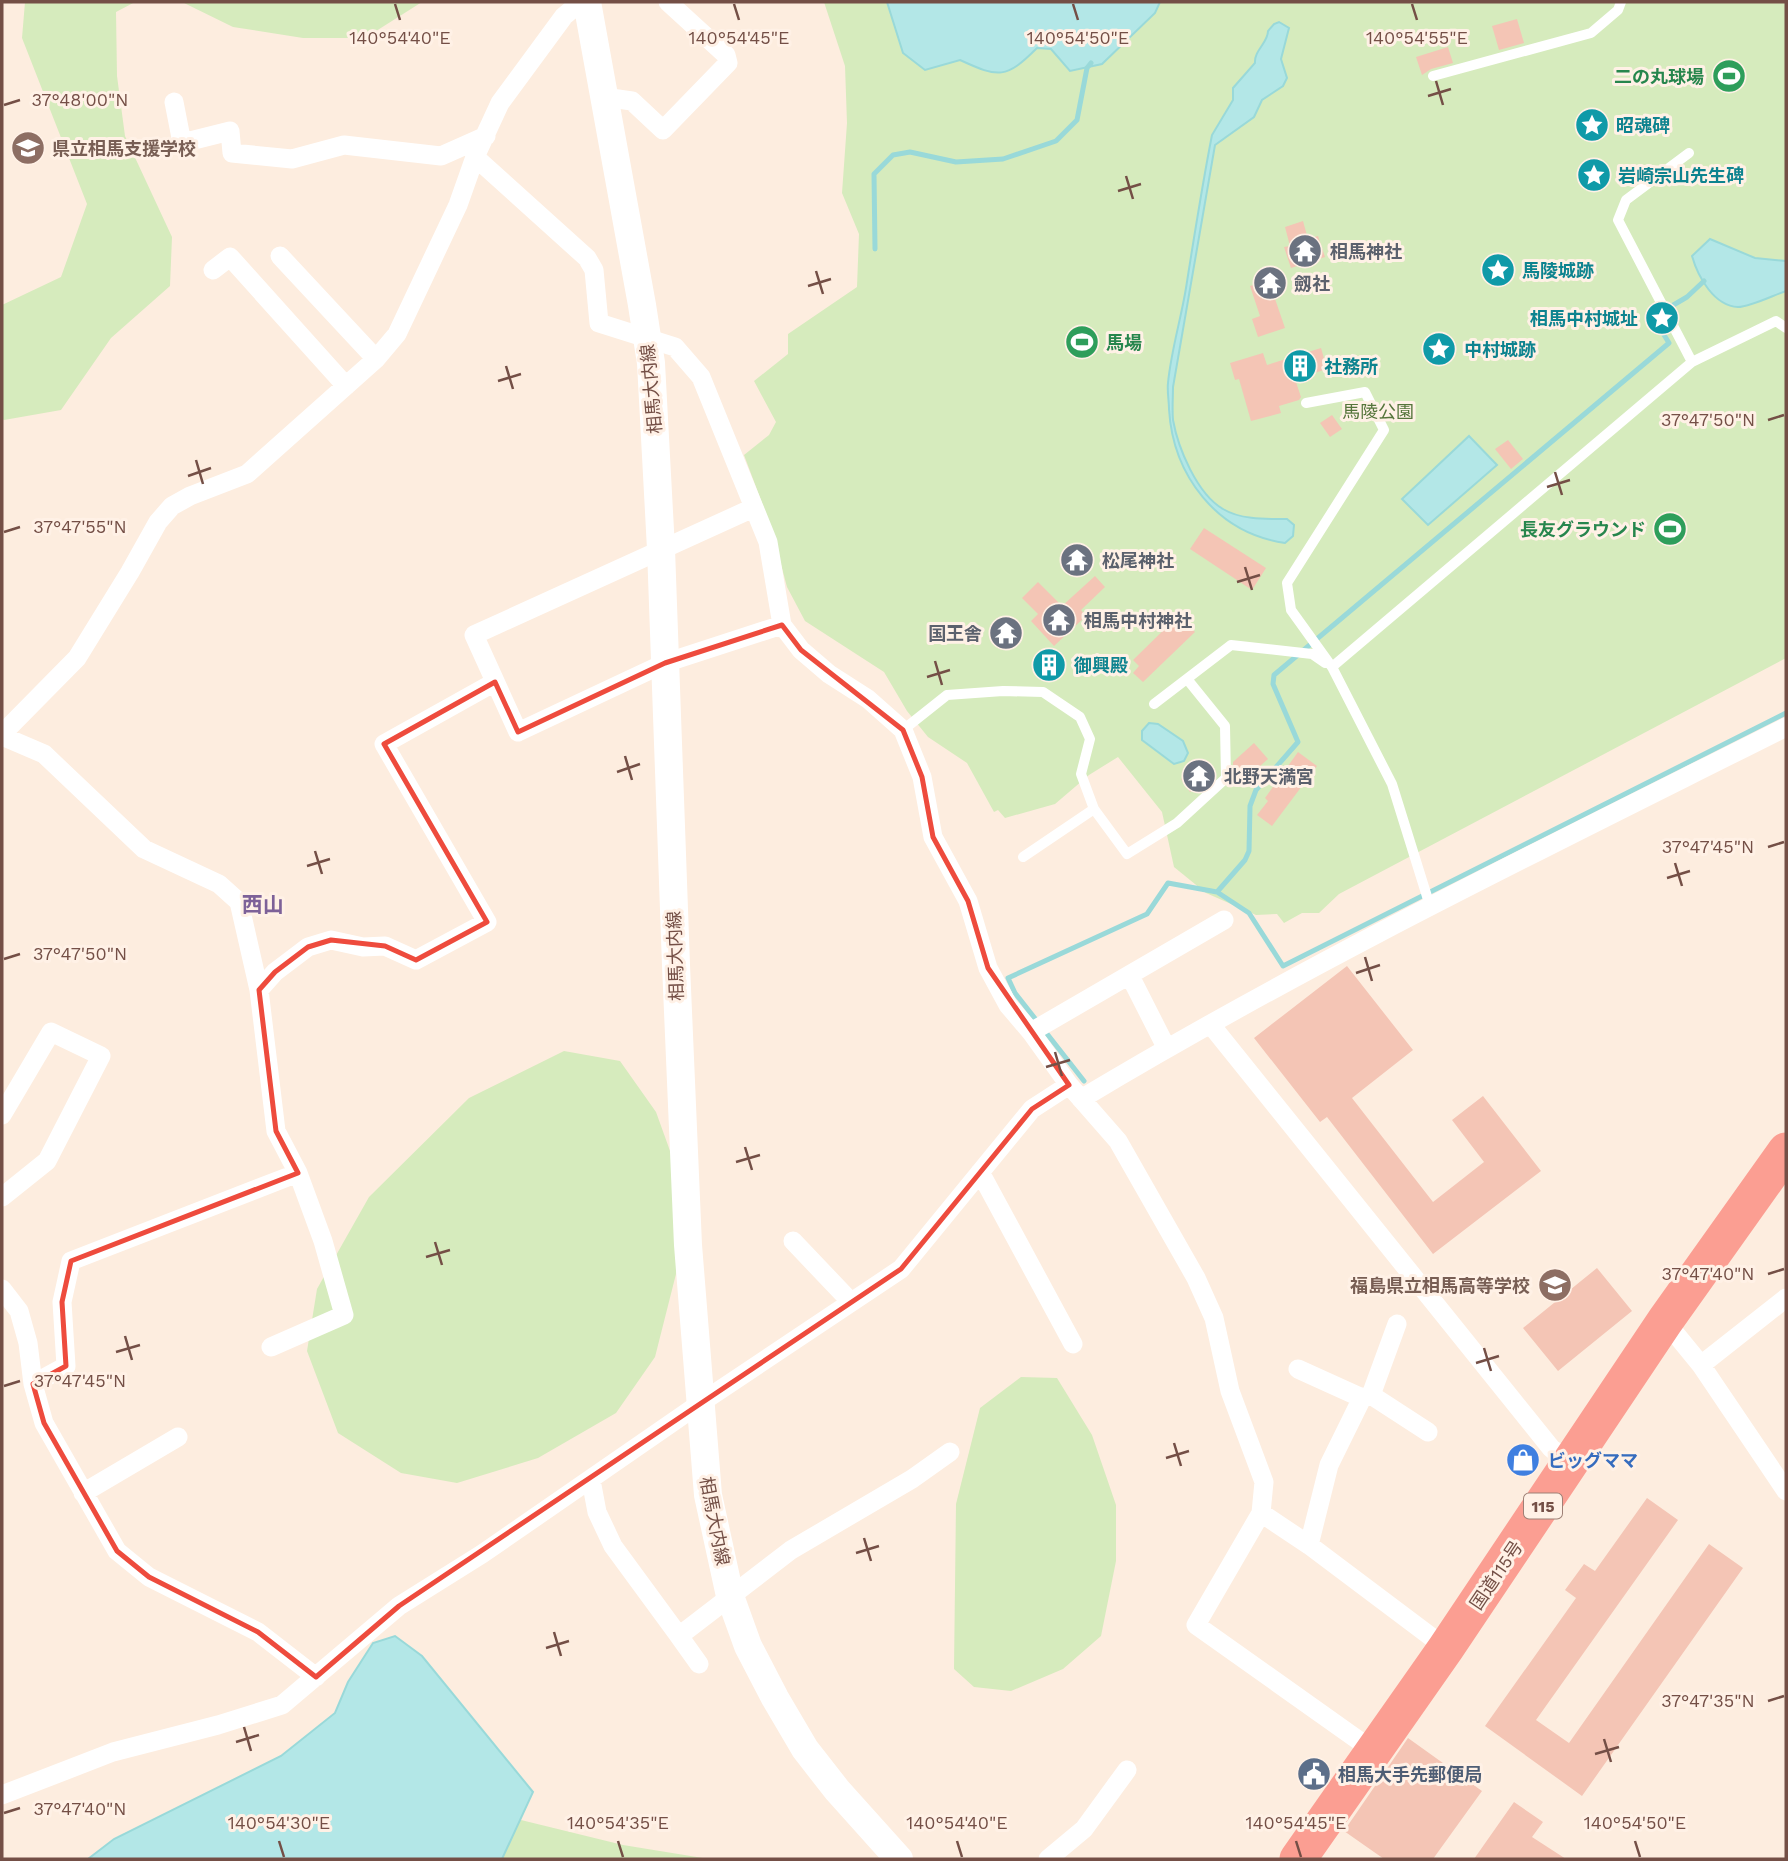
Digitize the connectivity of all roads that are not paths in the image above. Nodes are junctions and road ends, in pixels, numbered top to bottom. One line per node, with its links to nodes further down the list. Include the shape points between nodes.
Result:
1 (581, 2): 8 (street, via 564,16 500,103)
2 (587, 2): 6 (main road, 相馬大内線)
3 (668, 2): 6 (street, via 726,55 728,63 663,130 632,101)
4 (1620, 2): 5 (lane, via 1618,10 1591,33)
5 (1433, 76)
6 (604, 97): 19 (main road, 相馬大内線, via 651,363)
7 (174, 102): 8 (street, via 181,143 230,131 232,153 292,159 344,145 441,156)
8 (486, 136): 10 (street)
9 (1689, 153): 15 (lane, via 1626,200 1618,220)
10 (475, 157): 14 (street, via 412,305 397,334); 18 (street, via 587,258 593,270 599,323 675,347 701,377)
11 (280, 256): 14 (street)
12 (213, 270): 16 (street, via 230,257)
13 (1786, 328): 15 (lane, via 1776,321)
14 (376, 359): 16 (street)
15 (1692, 362): 22 (lane)
16 (346, 386): 28 (street, via 247,474 172,506 77,658)
17 (1306, 403): 22 (lane, via 1365,392 1384,430 1287,583 1291,610)
18 (753, 508): 19 (street); 20 (street, via 768,542)
19 (662, 550): 21 (main road, 相馬大内線); 24 (street, via 474,635)
20 (782, 625): 21 (street); 27 (street, via 801,650)
21 (665, 663): 24 (street, via 519,732); 56 (main road, 相馬大内線, via 685,1192)
22 (1332, 667): 23 (lane, via 1312,654 1231,645); 31 (lane, via 1392,784)
23 (1187, 679): 25 (lane); 29 (lane, via 1225,726 1226,778 1177,822 1127,854)
24 (495, 682): 34 (street, via 384,744 487,922 416,960 385,946 331,940 308,947)
25 (1154, 705)
26 (1786, 727): 31 (street)
27 (903, 730): 29 (lane, via 947,695 1043,692 1080,718 1090,739 1082,774); 36 (street, via 922,777 933,837 968,901 988,968)
28 (2, 735): 34 (street, via 44,754 144,849 219,884 239,902)
29 (1094, 809): 30 (lane)
30 (1023, 857)
31 (1430, 906): 35 (street)
32 (1224, 920): 33 (street)
33 (1130, 976): 36 (street); 37 (street)
34 (259, 990): 42 (street, via 276,1131)
35 (1211, 1025): 37 (street); 60 (street, via 1551,1448)
36 (1031, 1032): 38 (street)
37 (1166, 1047): 38 (street)
38 (1075, 1092): 41 (street, via 1032,1109); 64 (street, via 1118,1141 1214,1318 1230,1391 1264,1482)
39 (2, 1115): 43 (street, via 51,1032 100,1056 47,1161)
40 (1786, 1151): 48 (highway, 国道115号 / 115)
41 (980, 1172): 47 (street, via 901,1269); 50 (street)
42 (298, 1173): 51 (street, via 344,1315); 54 (street, via 71,1261 62,1302 66,1366)
43 (2, 1197)
44 (793, 1241): 47 (street)
45 (2, 1289): 54 (street, via 19,1311)
46 (1786, 1298): 52 (street)
47 (851, 1302): 56 (street)
48 (1665, 1321): 52 (street); 60 (highway, 国道115号 / 115)
49 (1396, 1324): 55 (street)
50 (1073, 1343)
51 (271, 1347)
52 (1701, 1365): 62 (street)
53 (1298, 1368): 55 (street)
54 (33, 1384): 63 (street, via 44,1423)
55 (1367, 1397): 57 (street); 65 (street, via 1329,1465)
56 (699, 1404): 61 (street); 66 (main road, 相馬大内線, via 708,1495)
57 (1428, 1432)
58 (178, 1437): 63 (street)
59 (950, 1452): 66 (street, via 791,1550)
60 (1571, 1464): 68 (highway, 国道115号 / 115)
61 (591, 1480): 67 (street, via 597,1512 612,1546); 70 (street, via 399,1606)
62 (1786, 1490)
63 (83, 1493): 70 (street, via 117,1551 149,1577 258,1632)
64 (1261, 1513): 65 (street); 71 (street, via 1196,1625)
65 (1309, 1545): 68 (street)
66 (730, 1597): 67 (street); 75 (main road, 相馬大内線, via 748,1646 805,1749)
67 (679, 1636): 69 (street)
68 (1446, 1648): 71 (highway, 国道115号 / 115)
69 (699, 1664)
70 (316, 1677): 73 (street, via 282,1705 113,1752)
71 (1375, 1752): 74 (highway, 国道115号 / 115)
72 (1128, 1770): 76 (street, via 1084,1829)
73 (2, 1795)
74 (1307, 1857)
75 (899, 1859)
76 (1048, 1859)

